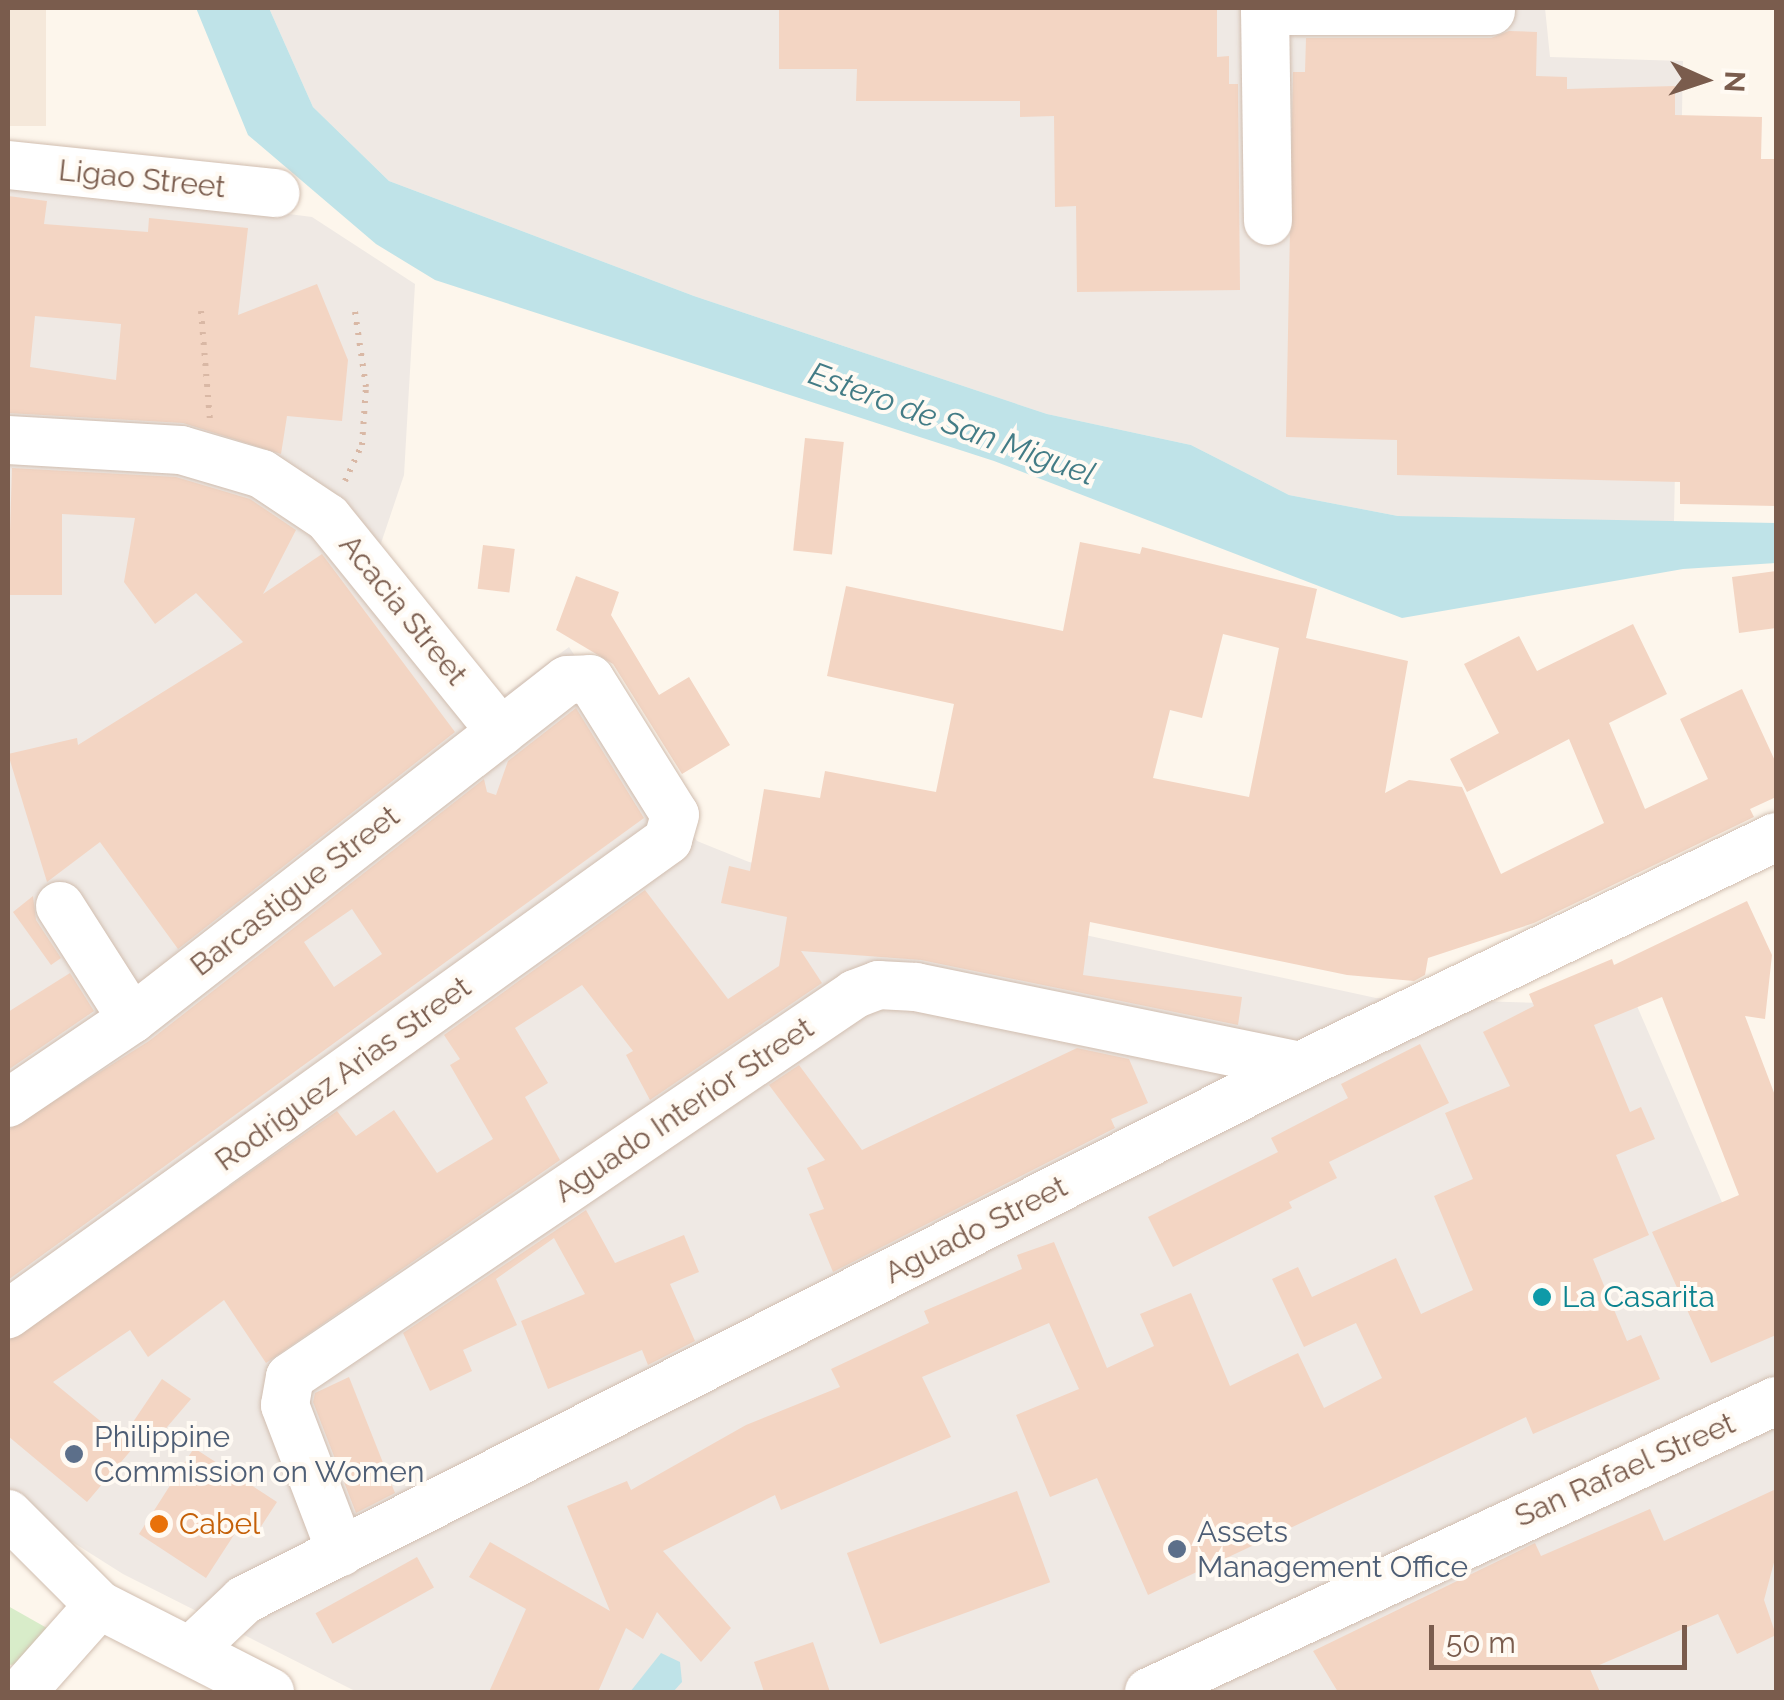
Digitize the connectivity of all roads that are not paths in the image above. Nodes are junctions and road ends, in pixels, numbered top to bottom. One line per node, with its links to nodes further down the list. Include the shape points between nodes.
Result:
1 (1265, 9): 2 (street); 5 (street)
2 (1491, 11)
3 (8, 164): 4 (street, Ligao Street)
4 (276, 192)
5 (1268, 221)
6 (8, 440): 7 (street, Acacia Street, via 204,457 262,474 328,518)
7 (500, 732): 8 (street, Barcastigue Street, via 578,674 590,679 675,815); 11 (street, Barcastigue Street)
8 (674, 830): 14 (street, Rodriguez Arias Street)
9 (1776, 837): 12 (street, Aguado Street)
10 (60, 906): 11 (street)
11 (132, 1018): 13 (street, Barcastigue Street)
12 (1300, 1066): 17 (street, Aguado Street); 17 (street, Aguado Interior Street, via 916,988 878,985 855,994 290,1377 285,1405)
13 (8, 1102)
14 (8, 1314)
15 (1776, 1401): 22 (street, San Rafael Street)
16 (8, 1514): 18 (street)
17 (342, 1552): 19 (street, Aguado Street, via 244,1600)
18 (99, 1605): 19 (street); 20 (street)
19 (191, 1650): 21 (street)
20 (22, 1683)
21 (270, 1692)
22 (1149, 1692)

